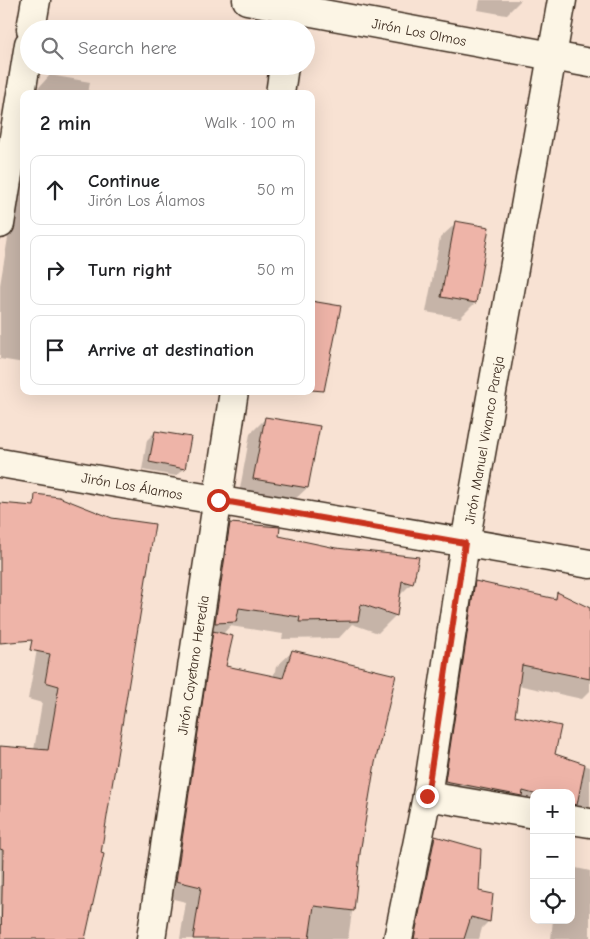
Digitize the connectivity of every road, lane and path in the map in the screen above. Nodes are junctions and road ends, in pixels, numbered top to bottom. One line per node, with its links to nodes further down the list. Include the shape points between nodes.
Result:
1 (36, 0): 5 (street)
2 (247, 0): 4 (street, Jirón Los Olmos)
3 (562, 0): 7 (street, Jirón Manuel Vivanco Pareja)
4 (291, 19)
5 (33, 20)
6 (315, 22): 7 (street, Jirón Los Olmos)
7 (552, 57): 8 (street, Jirón Los Olmos); 18 (street, Jirón Manuel Vivanco Pareja)
8 (590, 63)
9 (24, 75): 11 (street)
10 (283, 75): 12 (street)
11 (22, 90)
12 (281, 90)
13 (20, 100): 14 (street)
14 (0, 224)
15 (233, 395): 17 (street, Jirón Cayetano Heredia)
16 (0, 463): 17 (street, Jirón Los Álamos)
17 (218, 500): 18 (street, Jirón Los Álamos); 24 (street, Jirón Cayetano Heredia)
18 (465, 543): 19 (street, Jirón Los Álamos); 20 (street, Jirón Manuel Vivanco Pareja)
19 (590, 564)
20 (427, 796): 21 (street); 25 (street, Jirón Manuel Vivanco Pareja)
21 (530, 813)
22 (575, 821): 23 (street)
23 (590, 823)
24 (151, 939)
25 (398, 939)

